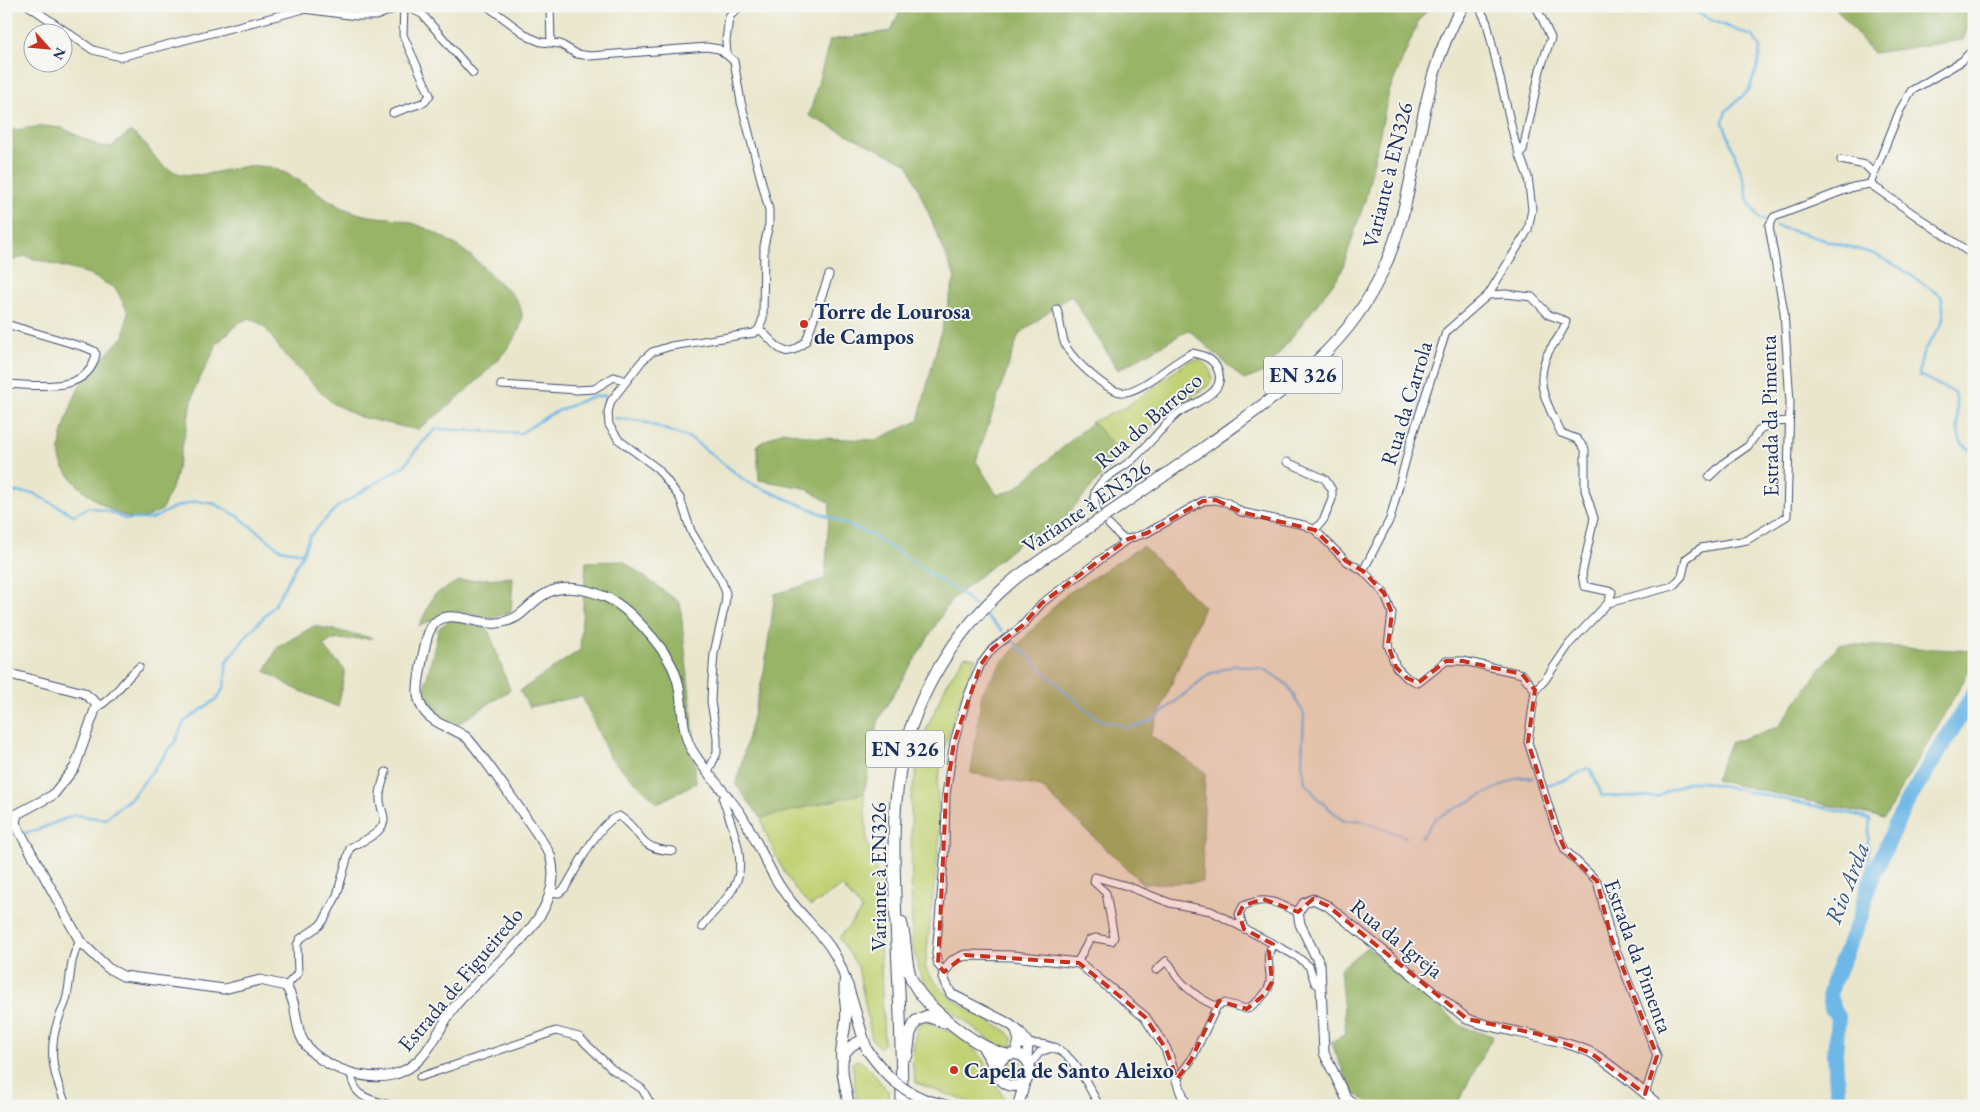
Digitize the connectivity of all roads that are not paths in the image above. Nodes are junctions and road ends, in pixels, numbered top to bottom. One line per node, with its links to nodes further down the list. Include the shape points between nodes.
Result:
1 (29, 6): 2 (street, via 92,50 120,57 304,9 376,16)
2 (403, 6): 12 (street, via 422,14); 13 (street, via 404,35 430,96 425,102)
3 (487, 6): 9 (street, via 521,33)
4 (550, 6): 9 (street)
5 (741, 6): 11 (street, via 729,17)
6 (1463, 6): 49 (main road, Variante à EN326 / EN 326, via 1438,58 1423,111 1403,212 1385,268 1366,304 1343,336 1292,384 1018,576 982,609 940,665 922,699 903,757 894,828)
7 (1479, 6): 14 (street, Rua da Carrola, via 1487,23)
8 (1536, 6): 14 (street, via 1551,38)
9 (551, 43): 11 (street, via 590,56 707,47)
10 (1974, 48): 16 (street, via 1962,61 1912,91 1900,110)
11 (728, 54): 25 (street, via 734,62 769,210 764,246 763,318)
12 (473, 73)
13 (393, 113)
14 (1520, 155): 21 (street, Rua da Carrola, via 1528,177 1532,209 1528,230)
15 (1841, 160): 16 (street, via 1865,165)
16 (1874, 174): 17 (street)
17 (1870, 184): 18 (street); 29 (street, Estrada da Pimenta, via 1853,187 1774,217 1769,226 1784,312)
18 (1974, 254): 20 (street)
19 (829, 275): 25 (street, via 806,341 801,346 791,353 785,352)
20 (1973, 290): 24 (street)
21 (1488, 295): 36 (street, Rua da Carrola, via 1446,332 1390,519); 37 (street, via 1532,297 1549,315 1566,321 1564,331 1548,354 1541,378 1543,396 1561,432 1577,439 1586,449 1585,490 1594,518 1582,574 1584,586 1612,592)
22 (1057, 309): 32 (street, Rua do Barroco, via 1066,346 1112,391 1124,393 1136,388 1192,353 1211,360 1218,370 1218,382 1213,392 1176,415 1132,460 1095,489)
23 (6, 324): 27 (street, via 87,348 96,354 90,368 70,384 31,387)
24 (1974, 326)
25 (759, 329): 26 (street, via 754,333 652,352)
26 (626, 381): 28 (street, via 614,377 594,389 577,390); 43 (street, via 610,401 609,425 619,440 658,469 680,498 691,531 726,593 714,653 712,688 717,753)
27 (6, 384)
28 (501, 385)
29 (1789, 421): 31 (street, via 1760,429 1748,446); 37 (street, Estrada da Pimenta, via 1787,516 1747,540 1702,548 1686,559 1682,576 1673,586)
30 (1288, 462): 34 (street, via 1325,479 1332,490 1324,519)
31 (1710, 477)
32 (1097, 510)
33 (1109, 525): 35 (street)
34 (1315, 530): 35 (street, via 1241,512 1216,500 1203,501 1147,533); 36 (street, via 1346,561)
35 (1128, 539): 57 (street, via 1042,603 1022,626 993,648 981,664 954,742 946,795 936,954)
36 (1363, 571): 40 (street, via 1384,593 1392,613 1388,645 1396,666 1407,678 1418,683 1446,662 1464,661 1522,674)
37 (1608, 603): 40 (street, via 1570,643)
38 (139, 667): 41 (street, via 115,695)
39 (6, 673): 41 (street, via 84,693 97,704)
40 (1535, 690): 78 (street, Estrada da Pimenta, via 1528,742 1555,826 1565,850 1597,881 1610,936 1657,1056)
41 (96, 708): 46 (street, via 75,768 53,795 17,814)
42 (386, 772): 59 (street, via 380,793 384,824 379,831 350,848 337,895 319,926 300,939 297,945 298,973)
43 (708, 772): 44 (street, Estrada de Figueiredo); 48 (street, Estrada de Figueiredo, via 689,747 676,675 662,650 637,621 607,597 579,588 550,592 512,621 490,624 451,615 439,619 430,629 417,691 421,705 429,717 468,738 550,854 553,879)
44 (726, 794): 51 (street, via 723,799 740,863 738,876 734,887); 58 (street, Estrada de Figueiredo, via 742,815 788,898 829,943)
45 (6, 809): 46 (street)
46 (13, 826): 53 (street, via 25,840)
47 (673, 851): 48 (street, via 656,850 641,839 627,821 619,816 612,818 603,827 566,888 560,893)
48 (549, 892): 72 (street, Estrada de Figueiredo, via 533,926 517,946 454,1007 428,1052 411,1067 392,1075)
49 (895, 901): 62 (main road, via 912,980 929,1004); 74 (main road, Variante à EN326 / EN 326)
50 (1298, 912): 52 (street, via 1277,902 1256,900 1243,906 1238,914); 60 (street, via 1300,924 1320,965); 78 (street, Rua da Igreja, via 1304,903 1313,899 1328,906 1468,1019 1488,1026 1538,1034 1591,1053)
51 (702, 927)
52 (1244, 929): 54 (street); 55 (street, via 1212,912 1170,903 1128,886 1095,878 1094,882 1106,893 1114,937 1112,941 1089,940)
53 (80, 941): 59 (street, via 108,968 123,976 224,989 260,980); 79 (street, via 72,954 66,1001 57,1023 51,1056 56,1081)
54 (1273, 944): 60 (street, via 1309,966 1316,983); 61 (street, via 1269,951 1272,982 1265,994 1246,1009 1224,1003)
55 (1077, 963): 57 (street, via 965,954 952,961); 75 (street, via 1144,1016 1166,1049)
56 (1156, 970): 61 (street, via 1166,961 1196,994)
57 (944, 972): 63 (street, via 951,994)
58 (845, 978): 65 (main road, Estrada de Figueiredo); 69 (main road, via 843,994 847,1017)
59 (286, 986): 72 (street, Estrada de Figueiredo, via 293,998 301,1041 318,1057)
60 (1321, 986): 88 (street, via 1324,1054 1346,1098)
61 (1217, 1006): 75 (street, via 1191,1060)
62 (958, 1028): 66 (main road); 74 (main road, via 928,1016 916,1021 910,1033)
63 (1015, 1028): 64 (street); 68 (street)
64 (1028, 1043): 67 (street); 68 (street); 70 (street)
65 (866, 1045): 69 (main road, via 847,1048); 84 (main road, Estrada de Figueiredo, bridge, via 892,1081 926,1100)
66 (983, 1047): 68 (main road); 71 (main road)
67 (1055, 1047): 70 (street, via 1040,1052); 86 (street, via 1072,1061)
68 (1013, 1052): 70 (main road); 71 (main road, via 1000,1062)
69 (841, 1057): 82 (main road)
70 (1028, 1063): 76 (main road)
71 (998, 1071): 77 (main road, via 1000,1080)
72 (351, 1073): 80 (street, via 352,1086 363,1096)
73 (420, 1077): 81 (street, via 556,1031 579,1036 607,1065 642,1088)
74 (902, 1077): 83 (main road, Variante à EN326 / EN 326)
75 (1176, 1079): 87 (street)
76 (1025, 1081): 77 (main road, via 1017,1086); 85 (main road)
77 (1008, 1085): 85 (main road)
78 (1646, 1094): 89 (street, Rua da Igreja)
79 (68, 1106)
80 (393, 1106)
81 (652, 1106)
82 (849, 1106)
83 (902, 1106)
84 (948, 1106)
85 (1018, 1106)
86 (1099, 1106)
87 (1186, 1106)
88 (1358, 1106)
89 (1660, 1106)

